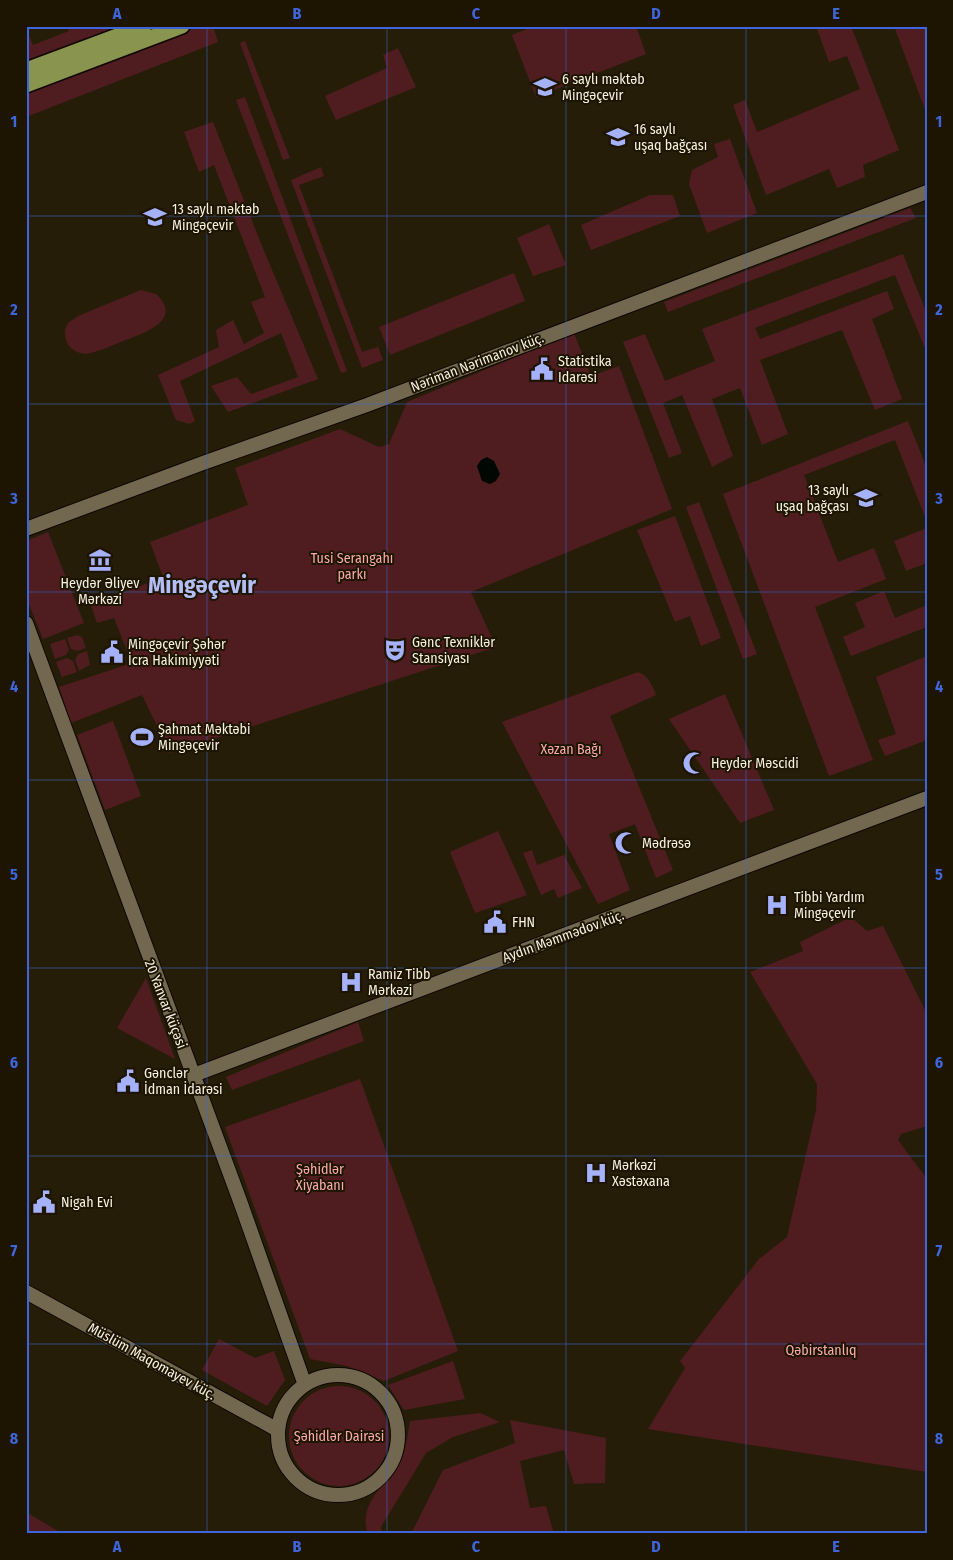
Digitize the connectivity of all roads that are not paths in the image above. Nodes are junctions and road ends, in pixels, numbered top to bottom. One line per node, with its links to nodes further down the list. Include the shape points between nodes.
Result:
1 (144, 26): 3 (main road)
2 (182, 26): 4 (main road)
3 (26, 70)
4 (26, 85)
5 (927, 192): 6 (street, Nəriman Nərimanov küç., via 367,405)
6 (26, 529)
7 (26, 623): 11 (street, 20 Yanvar küçəsi)
8 (927, 798): 9 (street, Aydın Məmmədov küç.)
9 (199, 1073)
10 (26, 1292): 12 (street, Müslüm Maqomayev küç.)
11 (305, 1385): 12 (street, via 289,1400); 12 (street, via 334,1375 354,1377 372,1385 386,1398 395,1416 398,1436 392,1462 377,1480 357,1492 322,1493 306,1486 292,1474 281,1454)
12 (278, 1430)

